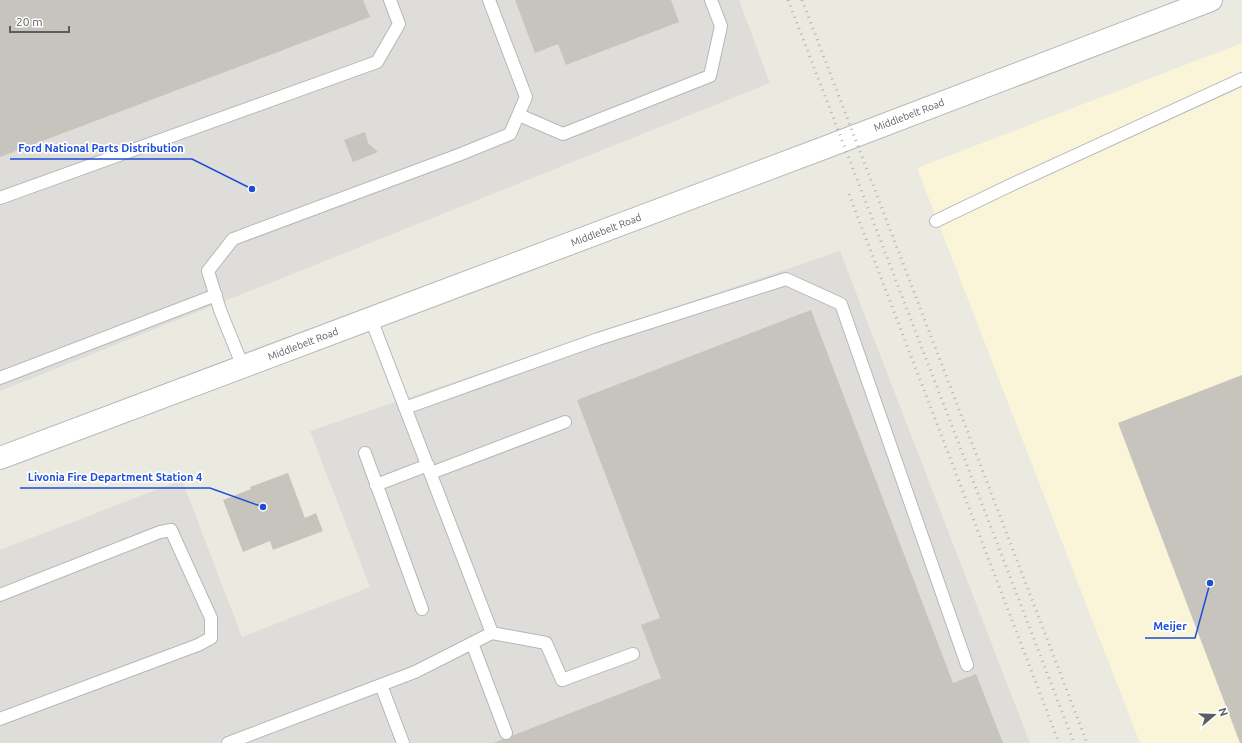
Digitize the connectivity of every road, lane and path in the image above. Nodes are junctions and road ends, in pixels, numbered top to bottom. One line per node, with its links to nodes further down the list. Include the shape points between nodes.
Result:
1 (390, 0): 7 (lane, via 399,24 377,62)
2 (489, 0): 6 (lane, via 526,97)
3 (711, 0): 6 (lane, via 721,26 710,76 564,134)
4 (1211, 0): 10 (main road, Middlebelt Road)
5 (1242, 79): 8 (lane)
6 (518, 115): 9 (lane, via 510,134 233,240 208,271)
7 (0, 198)
8 (936, 221)
9 (216, 295): 11 (lane); 12 (lane)
10 (371, 318): 11 (main road, Middlebelt Road); 13 (lane)
11 (243, 367): 16 (main road, Middlebelt Road)
12 (0, 378)
13 (405, 408): 17 (lane); 24 (lane, via 598,339 786,279 841,304)
14 (565, 422): 17 (lane)
15 (364, 453): 18 (lane)
16 (0, 458)
17 (430, 469): 18 (lane); 21 (lane)
18 (376, 485): 20 (lane)
19 (0, 595): 26 (lane, via 160,532 171,530 211,618 211,638 198,645)
20 (422, 609)
21 (492, 633): 22 (lane); 23 (lane, via 546,643 562,680)
22 (472, 643): 25 (lane, via 414,672); 27 (lane)
23 (633, 654)
24 (967, 665)
25 (381, 684): 28 (lane); 29 (lane)
26 (0, 719)
27 (506, 733)
28 (228, 743)
29 (403, 743)

